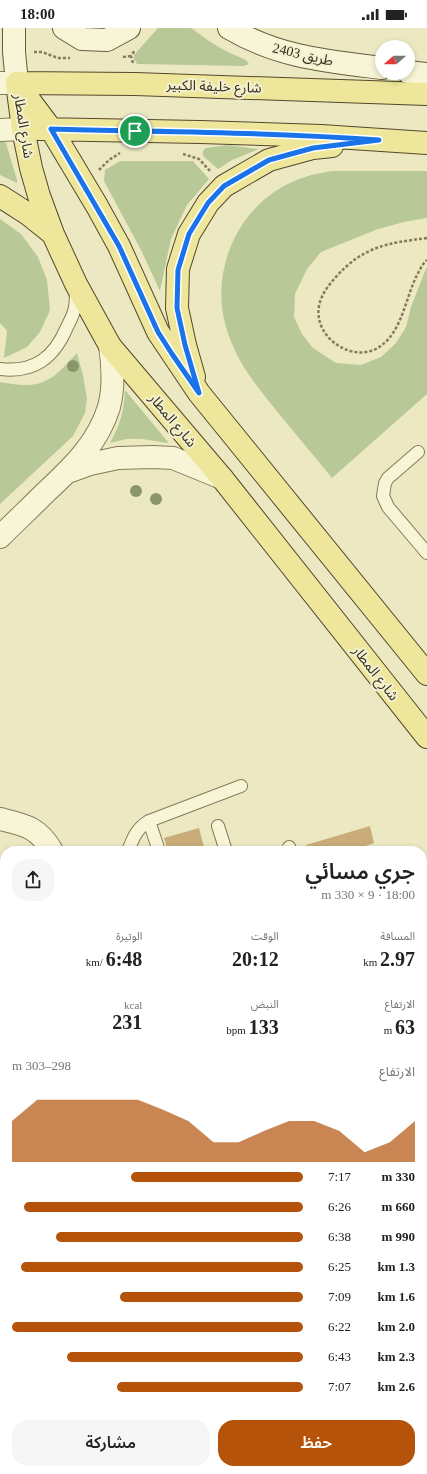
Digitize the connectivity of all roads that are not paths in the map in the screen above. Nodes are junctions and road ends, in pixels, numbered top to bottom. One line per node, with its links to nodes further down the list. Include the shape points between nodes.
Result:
1 (14, 28): 8 (street, via 14,52)
2 (64, 28): 3 (street, via 82,39 107,40)
3 (129, 28)
4 (229, 28): 5 (street, طريق 2403, via 280,52)
5 (375, 67)
6 (415, 73): 7 (street)
7 (427, 74)
8 (8, 83): 9 (main road, شارع خليفة الكبير, via 136,84); 10 (main road, شارع المطار); 11 (main road, شارع المطار)
9 (427, 94)
10 (23, 129): 11 (main road); 12 (street); 16 (main road, شارع المطار, via 38,196)
11 (51, 129): 13 (main road, via 215,132); 20 (main road, شارع المطار, via 119,246 158,332)
12 (0, 130)
13 (379, 140): 14 (main road); 20 (main road, via 313,148 269,160 224,186 208,203 189,234 178,270 177,308)
14 (427, 143)
15 (0, 196): 16 (main road)
16 (53, 234): 17 (main road, شارع المطار)
17 (76, 284): 18 (main road, شارع المطار); 19 (lane, via 75,309 55,350 43,361 26,368)
18 (110, 346): 22 (street, via 113,367 109,407 96,437); 23 (main road, شارع المطار)
19 (0, 369)
20 (199, 393): 26 (main road, شارع المطار)
21 (418, 452): 25 (lane, via 388,478 383,496 388,506)
22 (67, 472): 23 (street, via 118,458 152,457 173,458); 24 (street)
23 (222, 478): 27 (main road, شارع المطار)
24 (0, 537)
25 (427, 553)
26 (427, 674)
27 (427, 737)
28 (241, 786): 30 (lane)
29 (0, 819): 32 (street, via 28,826 39,833)
30 (149, 821): 33 (lane, via 137,831); 34 (lane)
31 (218, 826): 35 (lane)
32 (49, 846)
33 (130, 846)
34 (157, 846)
35 (224, 846)

